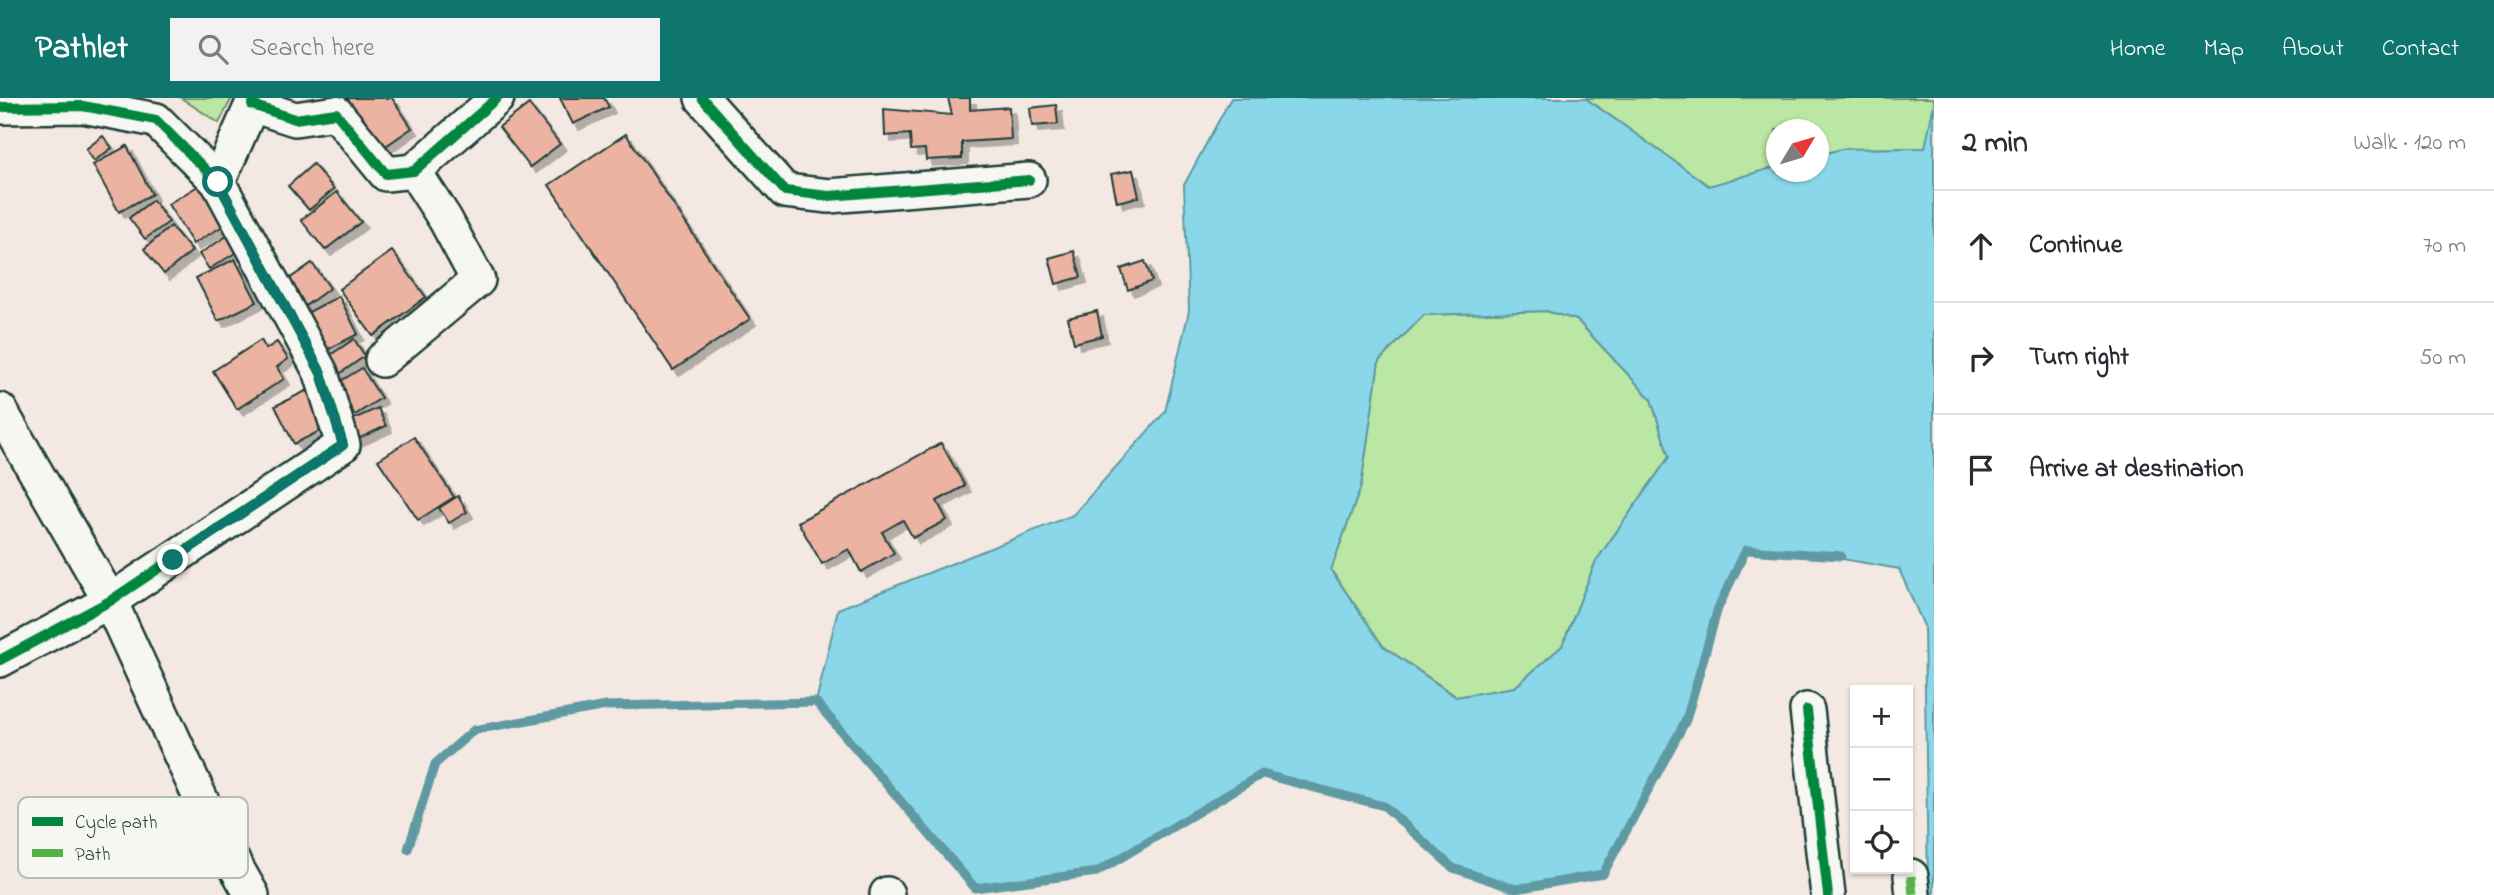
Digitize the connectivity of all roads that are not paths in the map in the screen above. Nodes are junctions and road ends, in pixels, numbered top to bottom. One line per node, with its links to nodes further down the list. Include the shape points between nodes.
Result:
1 (496, 98): 5 (street)
2 (702, 98): 6 (street, via 785,191 829,197)
3 (253, 101): 5 (street, via 295,119 336,113 386,174); 7 (street)
4 (0, 107): 7 (street, via 83,106 156,120)
5 (414, 171): 8 (street, via 478,280)
6 (1028, 180)
7 (218, 182): 10 (street, via 321,373 343,445)
8 (382, 360)
9 (0, 410): 10 (street)
10 (110, 601): 11 (street); 13 (street)
11 (0, 660)
12 (1807, 710): 16 (street)
13 (200, 797)
14 (242, 878): 15 (street)
15 (251, 895)
16 (1828, 895)

